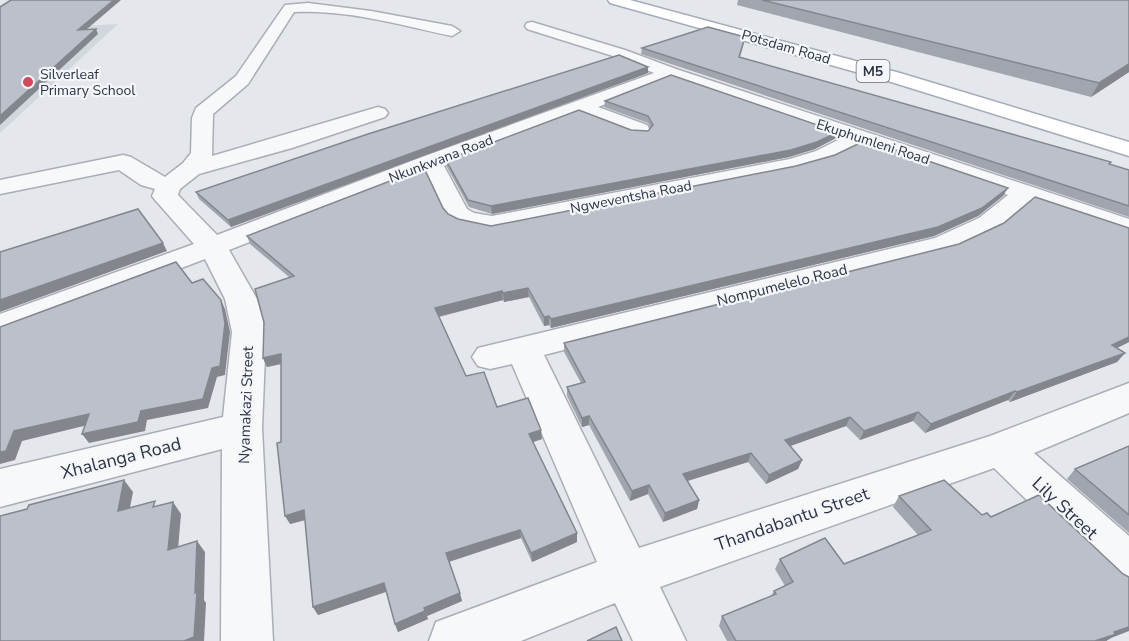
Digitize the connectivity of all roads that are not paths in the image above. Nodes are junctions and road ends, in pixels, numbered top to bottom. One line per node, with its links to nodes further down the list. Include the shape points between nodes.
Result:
1 (615, 0): 11 (main road, Potsdam Road / M5, via 927,87)
2 (638, 0): 8 (main road, Potsdam Road / M5)
3 (532, 26): 5 (street, Ekuphumleni Road)
4 (452, 31): 13 (street, via 371,15 290,8 242,80 203,112 203,151)
5 (670, 73): 6 (street, Nkunkwana Road); 10 (street, Ekuphumleni Road)
6 (580, 107): 9 (street); 12 (street, Nkunkwana Road)
7 (378, 113): 13 (street)
8 (1129, 129)
9 (639, 130)
10 (860, 138): 12 (street, Ngweventsha Road, via 824,156 793,165 492,224 456,214); 15 (street, Ekuphumleni Road)
11 (1129, 149)
12 (430, 162): 17 (street, Nkunkwana Road)
13 (175, 184): 14 (street, via 150,180 123,162); 17 (street, Nyamakazi Street)
14 (0, 187)
15 (1026, 192): 16 (street, Ekuphumleni Road); 24 (street, Nompumelelo Road, via 1008,211 978,231 944,244 507,354)
16 (1129, 228)
17 (213, 248): 18 (street); 20 (street, Nyamakazi Street, via 241,299 249,332)
18 (0, 326)
19 (1129, 397): 21 (street, Thandabantu Street)
20 (242, 428): 22 (street, Xhalanga Road); 25 (street, Nyamakazi Street)
21 (1001, 449): 23 (street, Lily Street); 24 (street, Thandabantu Street)
22 (0, 488)
23 (1129, 567)
24 (627, 575): 26 (street, Thandabantu Street); 27 (street, Nompumelelo Road)
25 (247, 641)
26 (455, 641)
27 (660, 641)

